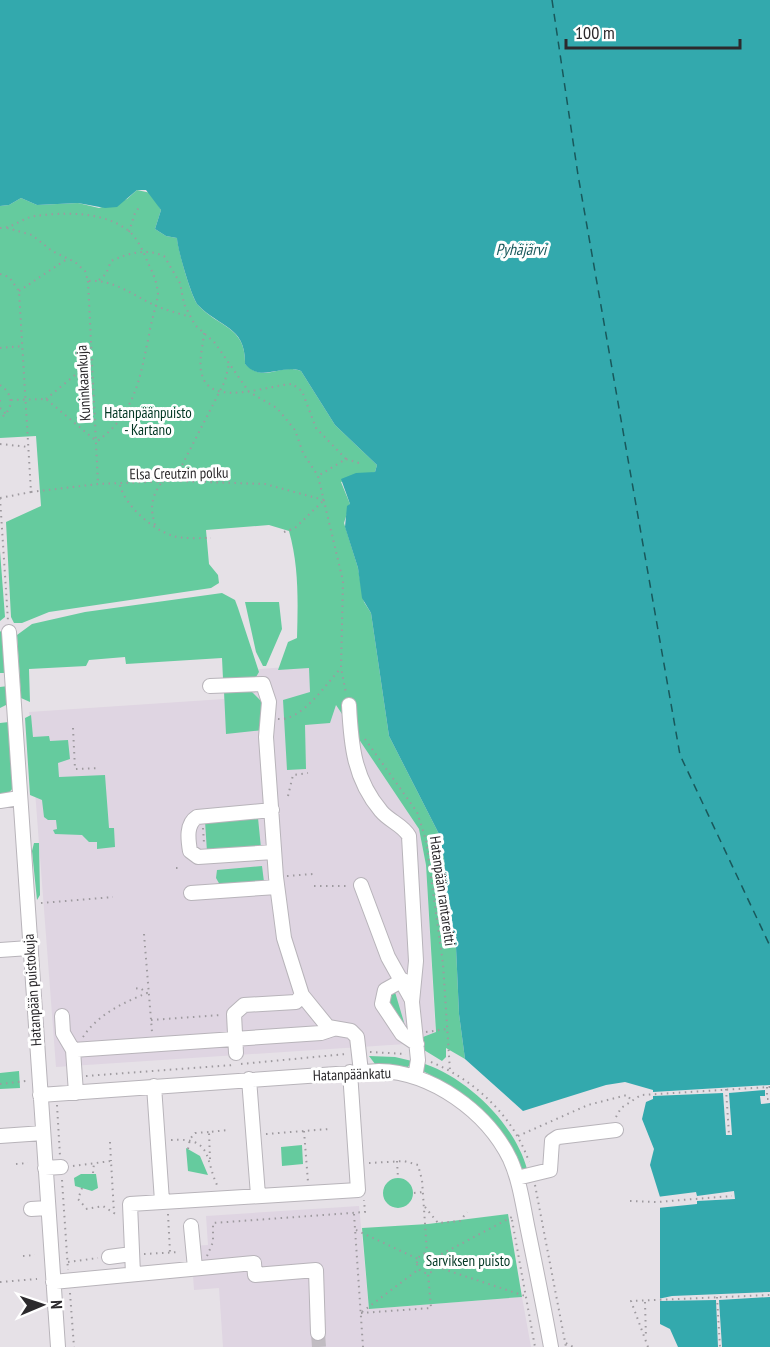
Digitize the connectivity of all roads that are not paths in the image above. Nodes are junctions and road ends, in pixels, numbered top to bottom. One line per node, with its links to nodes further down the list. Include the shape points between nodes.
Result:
1 (9, 632): 2 (street, Hatanpään puistokuja)
2 (6, 680): 5 (street, Hatanpään puistokuja)
3 (210, 686): 8 (street, via 263,684 269,702 266,737)
4 (349, 705): 17 (street, via 352,752 359,778 382,813 406,830 410,838 416,961)
5 (7, 712): 6 (street, Hatanpään puistokuja)
6 (19, 798): 7 (street); 13 (street, Hatanpään puistokuja)
7 (0, 801)
8 (272, 810): 9 (street); 9 (street, via 197,817 188,832 190,851 198,856)
9 (274, 852): 11 (street)
10 (361, 885): 15 (street, via 388,957)
11 (277, 887): 12 (street); 16 (street, via 284,938)
12 (191, 893)
13 (29, 948): 14 (street); 28 (street, Hatanpään puistokuja)
14 (0, 950)
15 (403, 980): 17 (street); 20 (street, via 385,990 382,1004 402,1034)
16 (302, 995): 19 (street); 21 (street, via 293,1002 241,1006 234,1014)
17 (412, 1002): 20 (street)
18 (62, 1016): 22 (street, via 63,1031)
19 (333, 1029): 21 (street); 23 (street, via 351,1031 357,1037)
20 (416, 1038): 24 (street)
21 (235, 1047): 22 (street, via 152,1044)
22 (73, 1050): 27 (street)
23 (356, 1072): 24 (street, Hatanpäänkatu, via 389,1071); 25 (street, Hatanpäänkatu); 35 (street, via 358,1190)
24 (415, 1077): 34 (street, Hatanpäänkatu, via 457,1099 489,1129 504,1149)
25 (249, 1079): 26 (street, Hatanpäänkatu); 35 (street)
26 (154, 1086): 27 (street, Hatanpäänkatu); 36 (street)
27 (76, 1093): 28 (street, Hatanpäänkatu)
28 (40, 1095): 30 (street, Hatanpään puistokuja)
29 (616, 1128): 34 (street, via 558,1137 552,1141 550,1170)
30 (43, 1133): 31 (street); 33 (street, Hatanpään puistokuja)
31 (0, 1136)
32 (61, 1167): 33 (street)
33 (45, 1168): 37 (street, Hatanpään puistokuja)
34 (517, 1178): 47 (street, Hatanpäänkatu)
35 (258, 1195): 36 (street)
36 (162, 1201): 40 (street, via 130,1204)
37 (48, 1208): 38 (street); 44 (street, Hatanpään puistokuja)
38 (31, 1209)
39 (191, 1226): 42 (street)
40 (132, 1254): 41 (street); 43 (street)
41 (109, 1257)
42 (195, 1269): 43 (street); 45 (street, via 254,1263 255,1275 316,1270)
43 (134, 1274): 44 (street)
44 (53, 1281): 46 (street, Hatanpään puistokuja)
45 (318, 1333)
46 (58, 1347)
47 (551, 1347)

